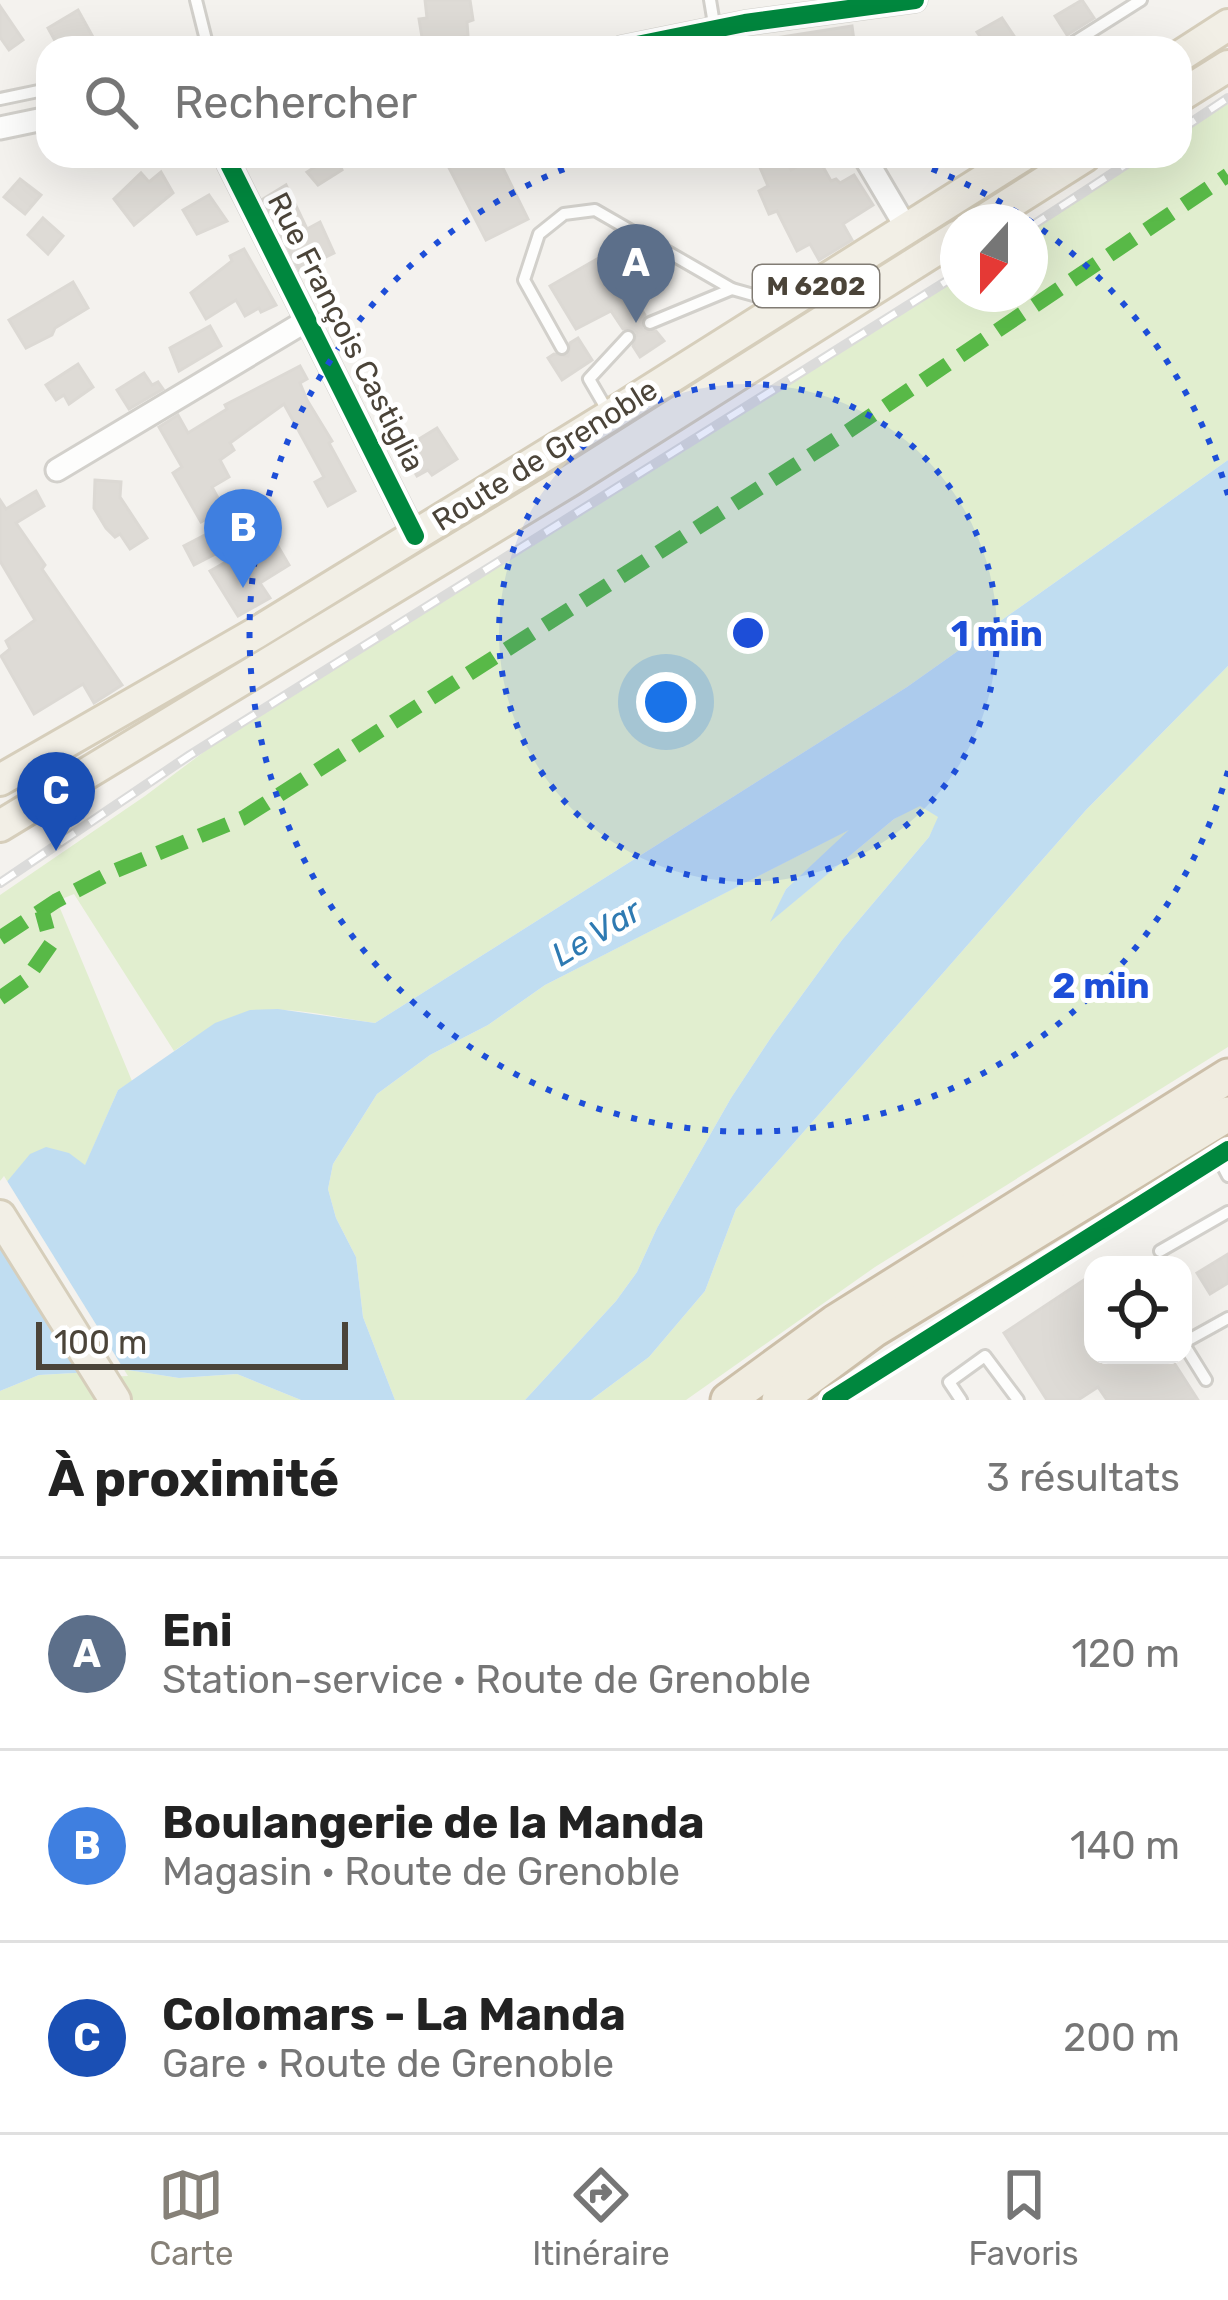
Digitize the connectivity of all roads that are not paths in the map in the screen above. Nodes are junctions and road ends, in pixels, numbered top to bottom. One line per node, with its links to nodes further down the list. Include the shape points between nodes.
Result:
1 (196, 0): 7 (lane)
2 (710, 0): 8 (lane)
3 (916, 0): 5 (street)
4 (1141, 0): 10 (lane)
5 (824, 7): 9 (street)
6 (1228, 25): 11 (main road)
7 (205, 36)
8 (717, 36)
9 (728, 36)
10 (1084, 36)
11 (1192, 48)
12 (1228, 66): 13 (main road)
13 (1192, 88)
14 (36, 92): 15 (lane)
15 (0, 99)
16 (36, 120): 17 (street)
17 (0, 128)
18 (231, 168): 27 (street, Rue François Castiglia)
19 (871, 168): 23 (street)
20 (1003, 168): 23 (main road, Route de Grenoble / M 6202)
21 (1066, 168): 22 (main road)
22 (1009, 204)
23 (907, 229): 26 (main road, Route de Grenoble / M 6202)
24 (940, 247): 37 (main road, Route de Grenoble / M 6202)
25 (732, 289): 26 (lane); 28 (lane); 30 (lane, via 595,210 564,214 539,234 524,280)
26 (787, 304): 33 (main road, Route de Grenoble / M 6202)
27 (307, 321): 34 (street); 35 (street, Rue François Castiglia)
28 (650, 323)
29 (628, 337): 32 (lane)
30 (562, 348)
31 (577, 370): 32 (lane)
32 (589, 379): 33 (lane)
33 (611, 416): 35 (main road, Route de Grenoble / M 6202)
34 (57, 470)
35 (415, 536): 36 (main road, Route de Grenoble / M 6202)
36 (256, 633): 38 (main road, Route de Grenoble / M 6202); 39 (main road, M 6202)
37 (238, 684): 40 (main road, Route de Grenoble / M 6202); 41 (main road, M 6202, via 175,737)
38 (0, 780)
39 (0, 800)
40 (0, 826)
41 (0, 847)
42 (1228, 1076): 52 (highway, via 835,1322)
43 (1228, 1114): 53 (highway, via 874,1330)
44 (1223, 1154): 45 (lane); 54 (lane)
45 (1228, 1176)
46 (1228, 1212): 48 (lane)
47 (0, 1216): 51 (main road)
48 (1160, 1251)
49 (1228, 1318): 50 (lane, via 1183,1343)
50 (1206, 1380)
51 (115, 1400)
52 (728, 1400)
53 (779, 1400)
54 (831, 1400)
55 (961, 1400): 56 (lane, via 949,1382 985,1356)
56 (1018, 1400)

